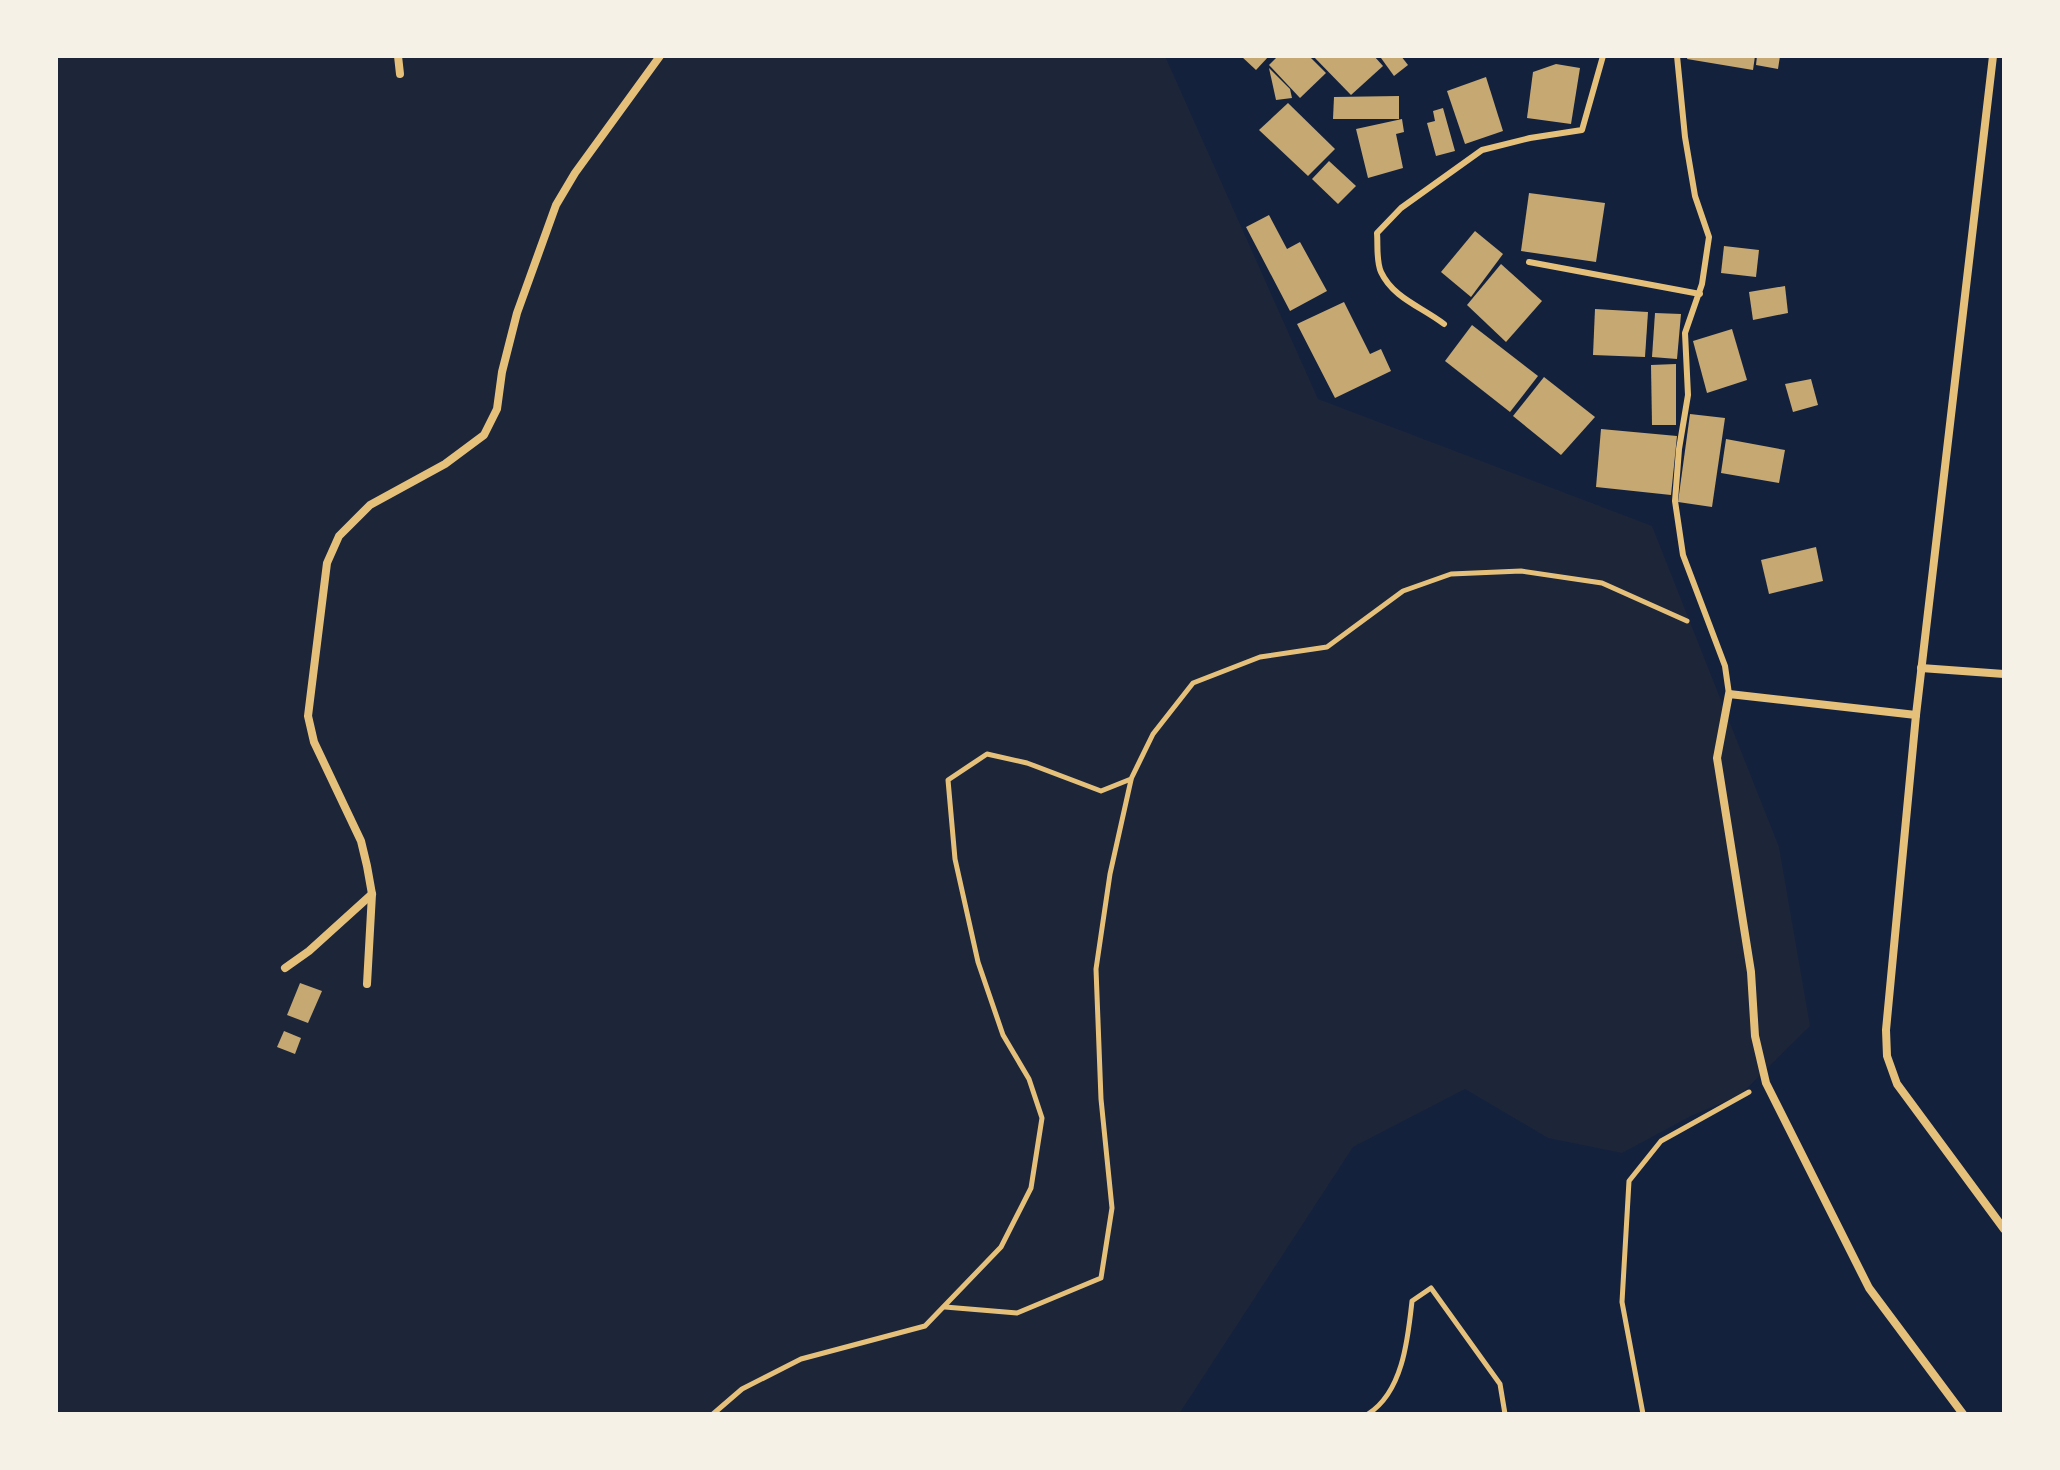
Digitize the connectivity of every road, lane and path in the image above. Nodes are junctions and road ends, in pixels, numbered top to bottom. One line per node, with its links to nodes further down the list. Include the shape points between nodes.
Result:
1 (398, 56): 6 (street)
2 (660, 56): 16 (street, via 556,205 517,313 497,409 484,435 445,464 370,505 339,536 327,563 308,716 314,742 361,841)
3 (1603, 56): 9 (lane, via 1582,130 1482,150 1401,208 1377,233 1379,270 1396,294)
4 (1677, 56): 8 (lane, via 1695,196 1709,237)
5 (1993, 56): 11 (street)
6 (400, 74)
7 (1529, 262): 8 (lane)
8 (1700, 294): 10 (lane, via 1685,333 1688,395 1675,501 1683,555)
9 (1444, 324)
10 (1713, 633): 13 (lane); 15 (path, via 1602,583 1521,571 1451,574 1403,591 1327,647 1260,657 1193,683 1153,734)
11 (1921, 668): 12 (street); 14 (street)
12 (2004, 674)
13 (1729, 694): 14 (street); 19 (street, via 1717,758)
14 (1916, 715): 20 (street, via 1887,1056 1897,1084)
15 (1131, 779): 21 (path, via 1096,969 1112,1208 1101,1278 1017,1313); 21 (path, via 1101,791 987,754 948,780 955,859 978,962 1003,1035 1029,1079 1042,1118 1031,1188 1001,1247)
16 (372, 894): 17 (street); 18 (street)
17 (285, 968)
18 (367, 984)
19 (1766, 1083): 25 (path, via 1661,1141 1629,1181 1622,1302); 26 (street, via 1869,1288)
20 (2004, 1229)
21 (943, 1307): 22 (path, via 925,1326 801,1359 742,1389)
22 (713, 1414)
23 (1368, 1414): 24 (path, via 1378,1408 1397,1376 1412,1301 1431,1288 1500,1384)
24 (1505, 1414)
25 (1643, 1414)
26 (1963, 1414)

